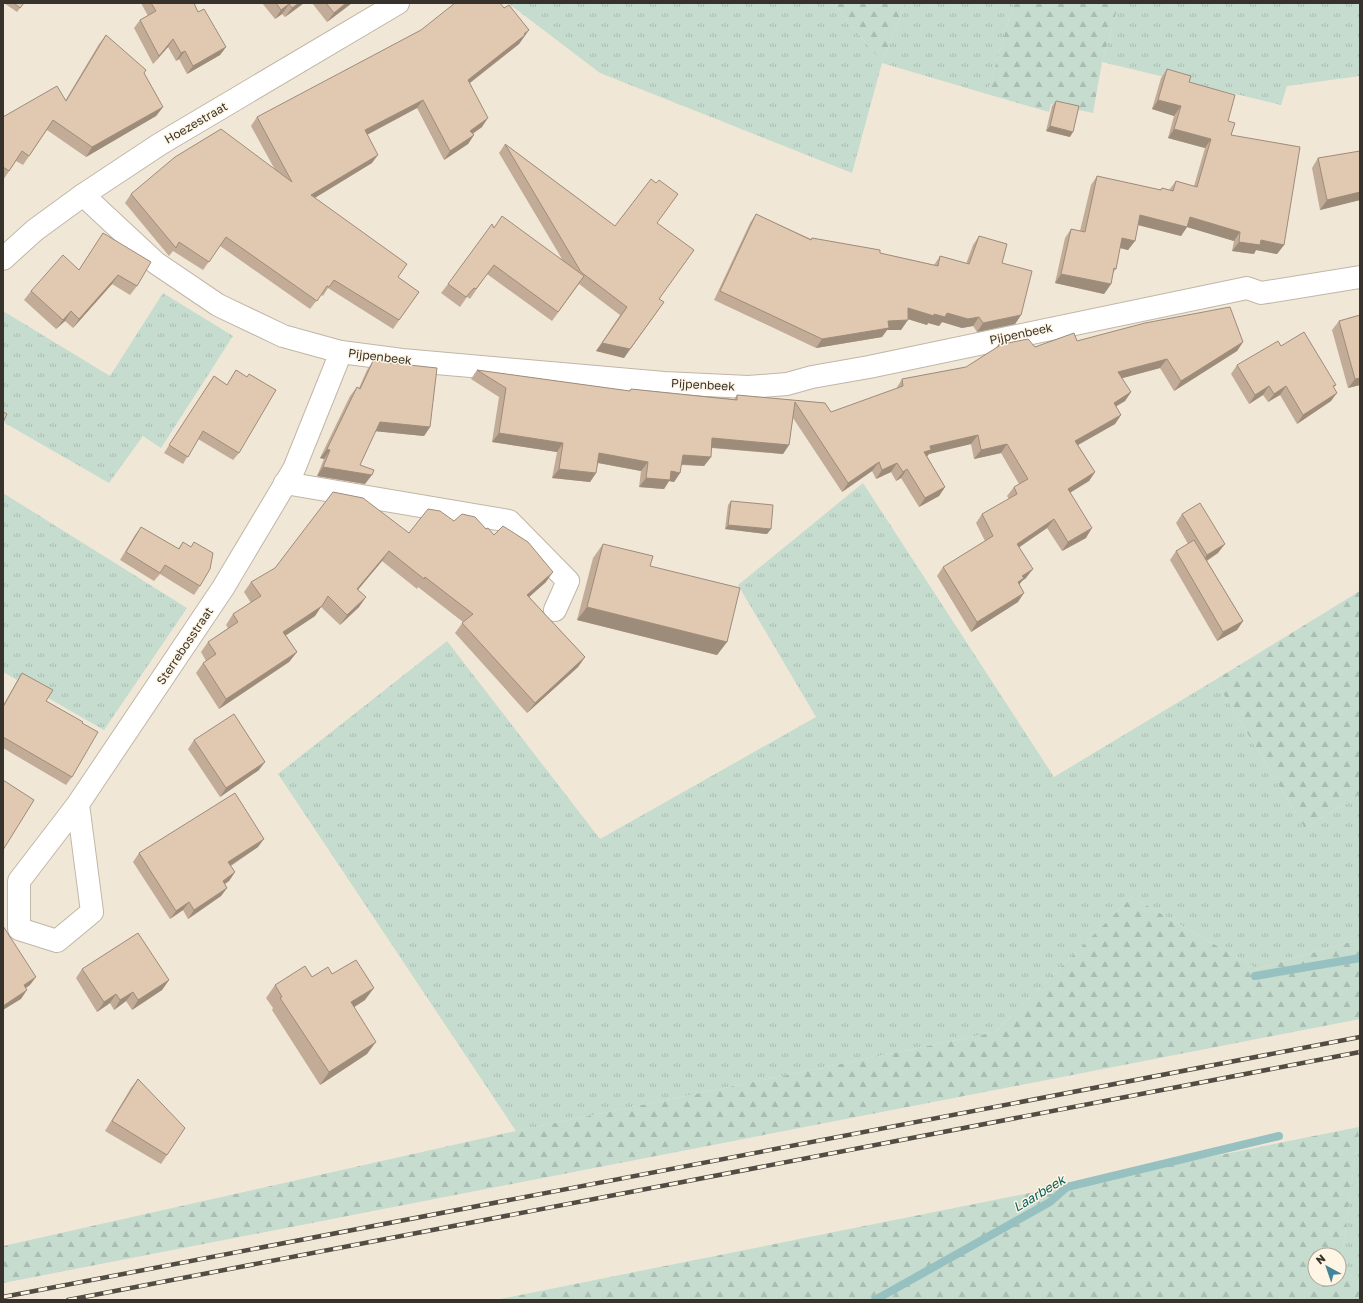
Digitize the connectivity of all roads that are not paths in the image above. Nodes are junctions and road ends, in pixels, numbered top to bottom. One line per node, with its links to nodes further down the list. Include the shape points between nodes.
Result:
1 (393, 5): 2 (street, Hoezestraat, via 160,144)
2 (83, 195): 3 (street, Hoezestraat, via 35,230); 5 (street, Pijpenbeek, via 156,263 218,305 283,336)
3 (3, 259)
4 (1360, 276): 5 (street, Pijpenbeek, via 1261,293 1247,288 869,368 812,377 787,384 748,387 664,383 402,360)
5 (341, 352): 6 (street, Sterrebosstraat, via 294,469)
6 (285, 483): 7 (street, via 509,521 568,581); 8 (street, Sterrebosstraat, via 223,588)
7 (555, 610)
8 (78, 804): 8 (street, Sterrebosstraat, via 19,881 19,929 57,941 92,912)

